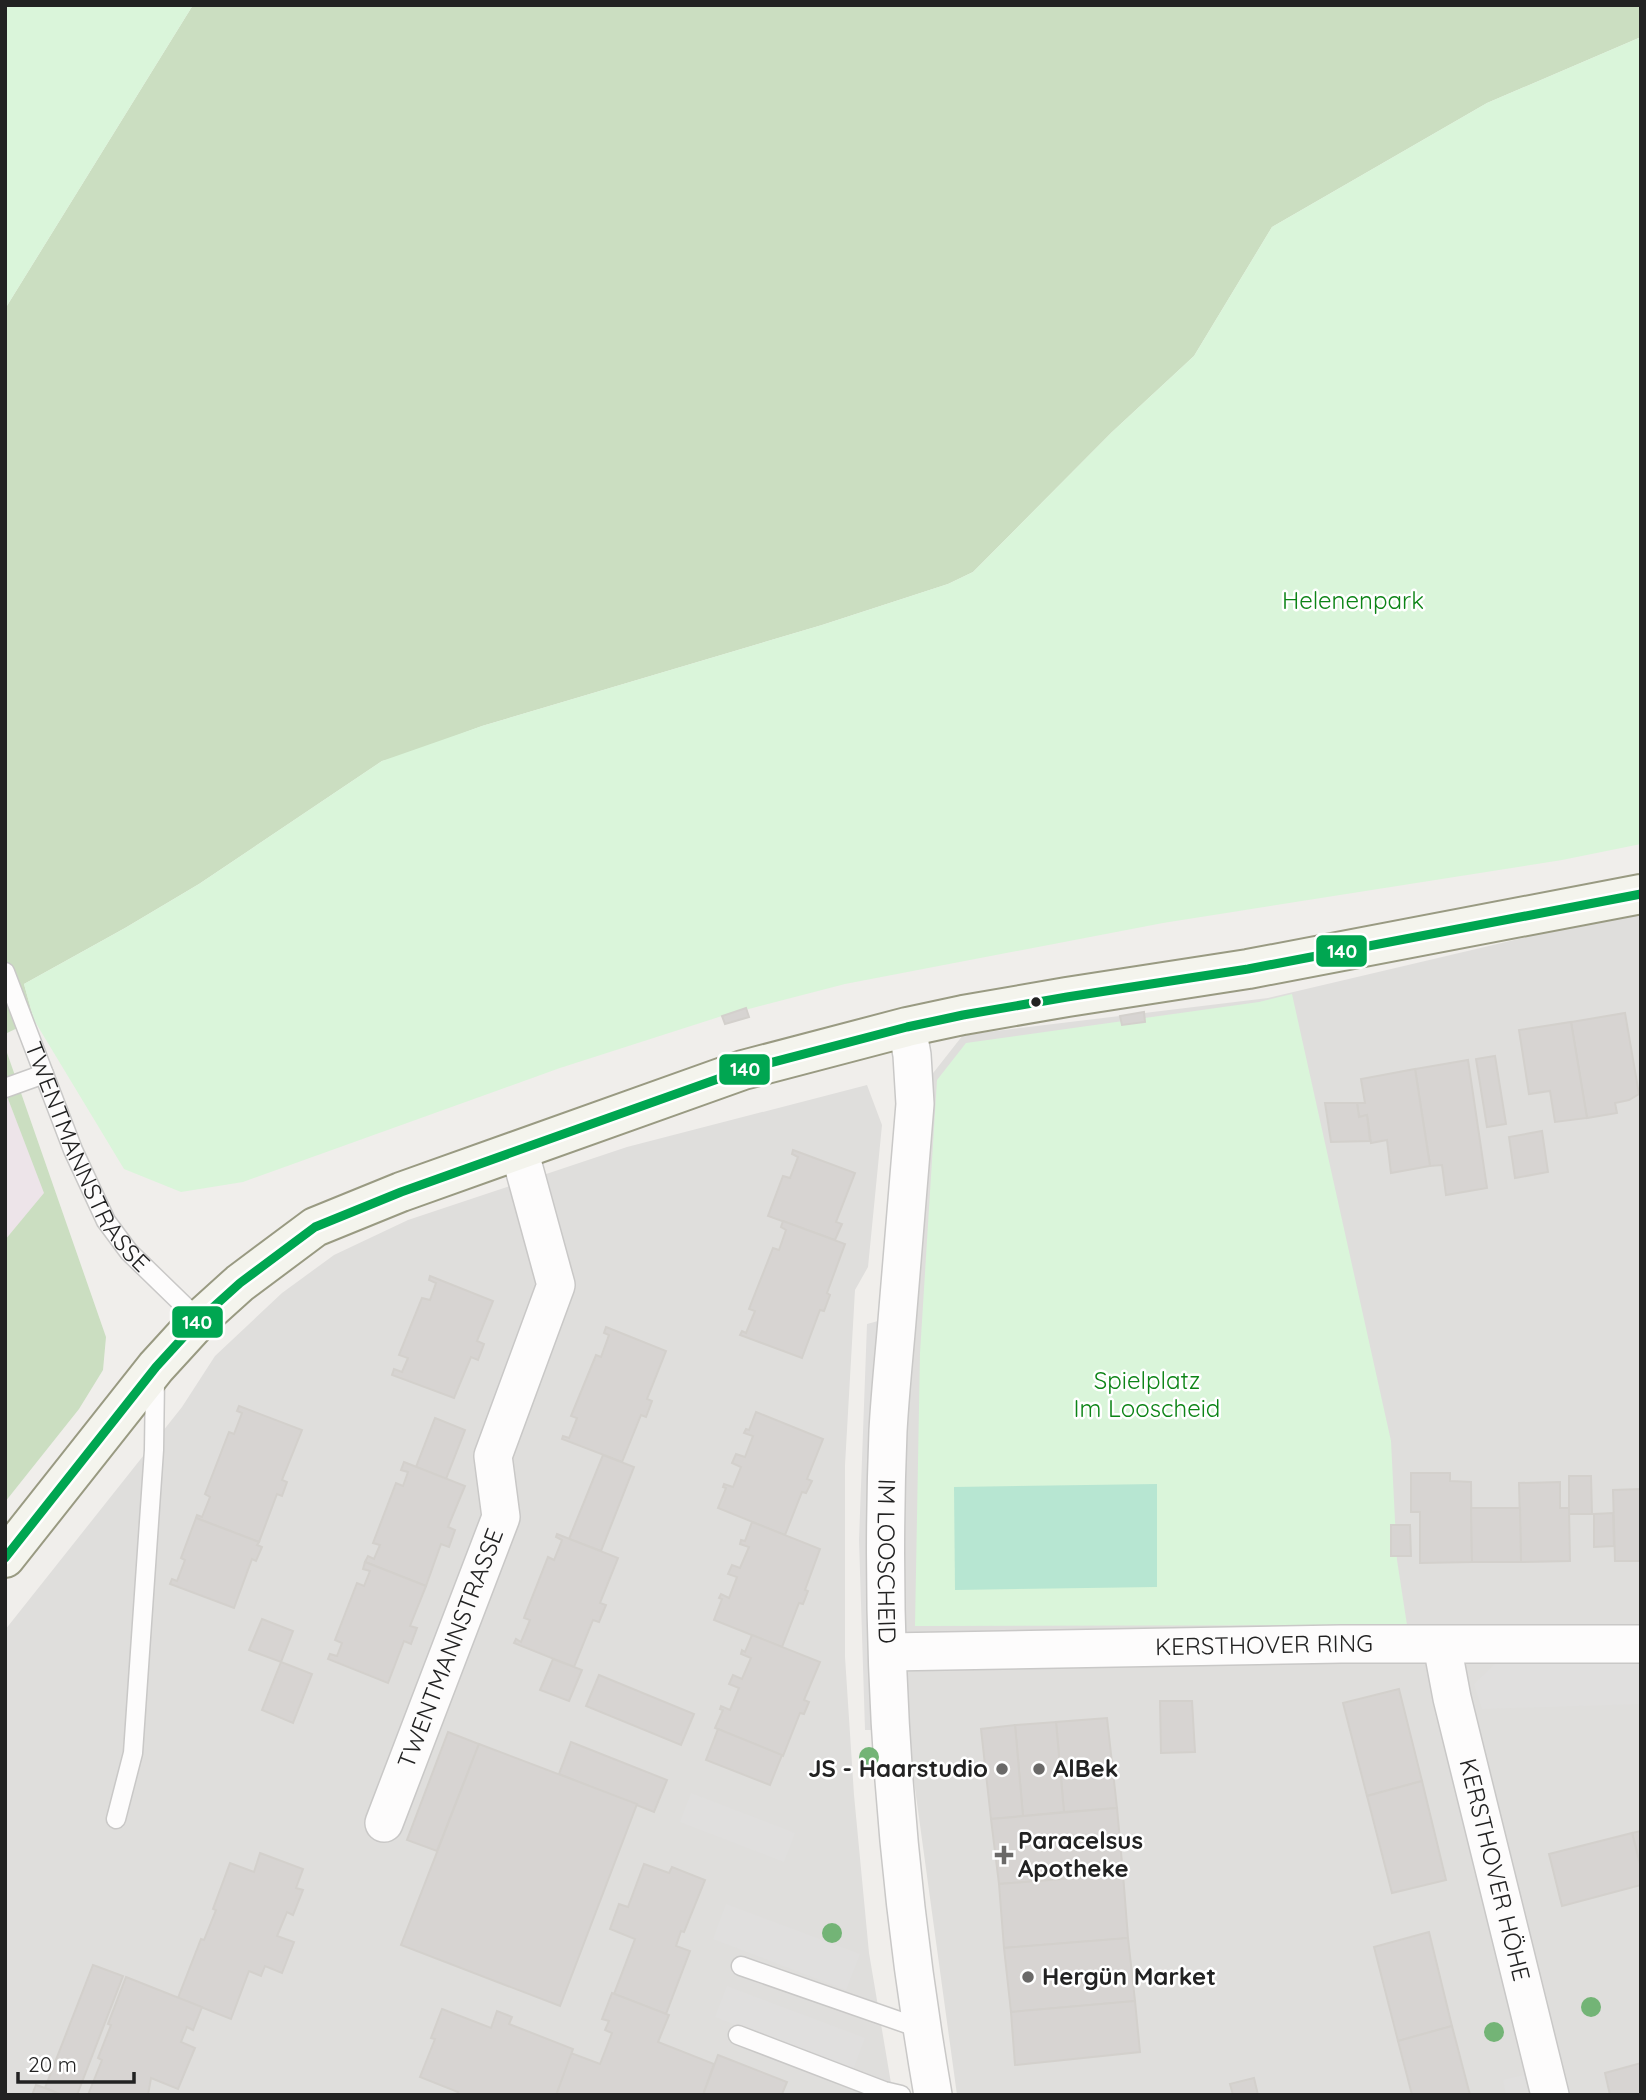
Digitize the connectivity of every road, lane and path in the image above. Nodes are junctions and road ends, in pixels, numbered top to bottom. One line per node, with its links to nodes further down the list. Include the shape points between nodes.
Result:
1 (1641, 894): 3 (street, via 1248,969)
2 (5, 972): 4 (lane, TWENTMANNSTRASSE)
3 (907, 1027): 6 (street, via 743,1070); 12 (street, IM LOOSCHEID, via 915,1104 888,1429)
4 (44, 1074): 5 (lane); 7 (lane, TWENTMANNSTRASSE, via 106,1221 130,1252)
5 (5, 1088)
6 (519, 1150): 7 (street, via 314,1227); 14 (street, TWENTMANNSTRASSE, via 556,1285 493,1456 501,1517)
7 (199, 1320): 8 (street)
8 (156, 1367): 9 (street); 13 (lane, via 155,1450 133,1753)
9 (5, 1558)
10 (1641, 1644): 11 (street, KERSTHOVER RING)
11 (1443, 1645): 12 (street, KERSTHOVER RING); 19 (street, KERSTHOVER HÖHE, via 1452,1698)
12 (888, 1652): 16 (street, IM LOOSCHEID, via 897,1826)
13 (116, 1819)
14 (384, 1823)
15 (741, 1966): 16 (lane)
16 (922, 2029): 18 (street, IM LOOSCHEID)
17 (738, 2035): 18 (lane, via 884,2091)
18 (921, 2094)
19 (1550, 2095)

